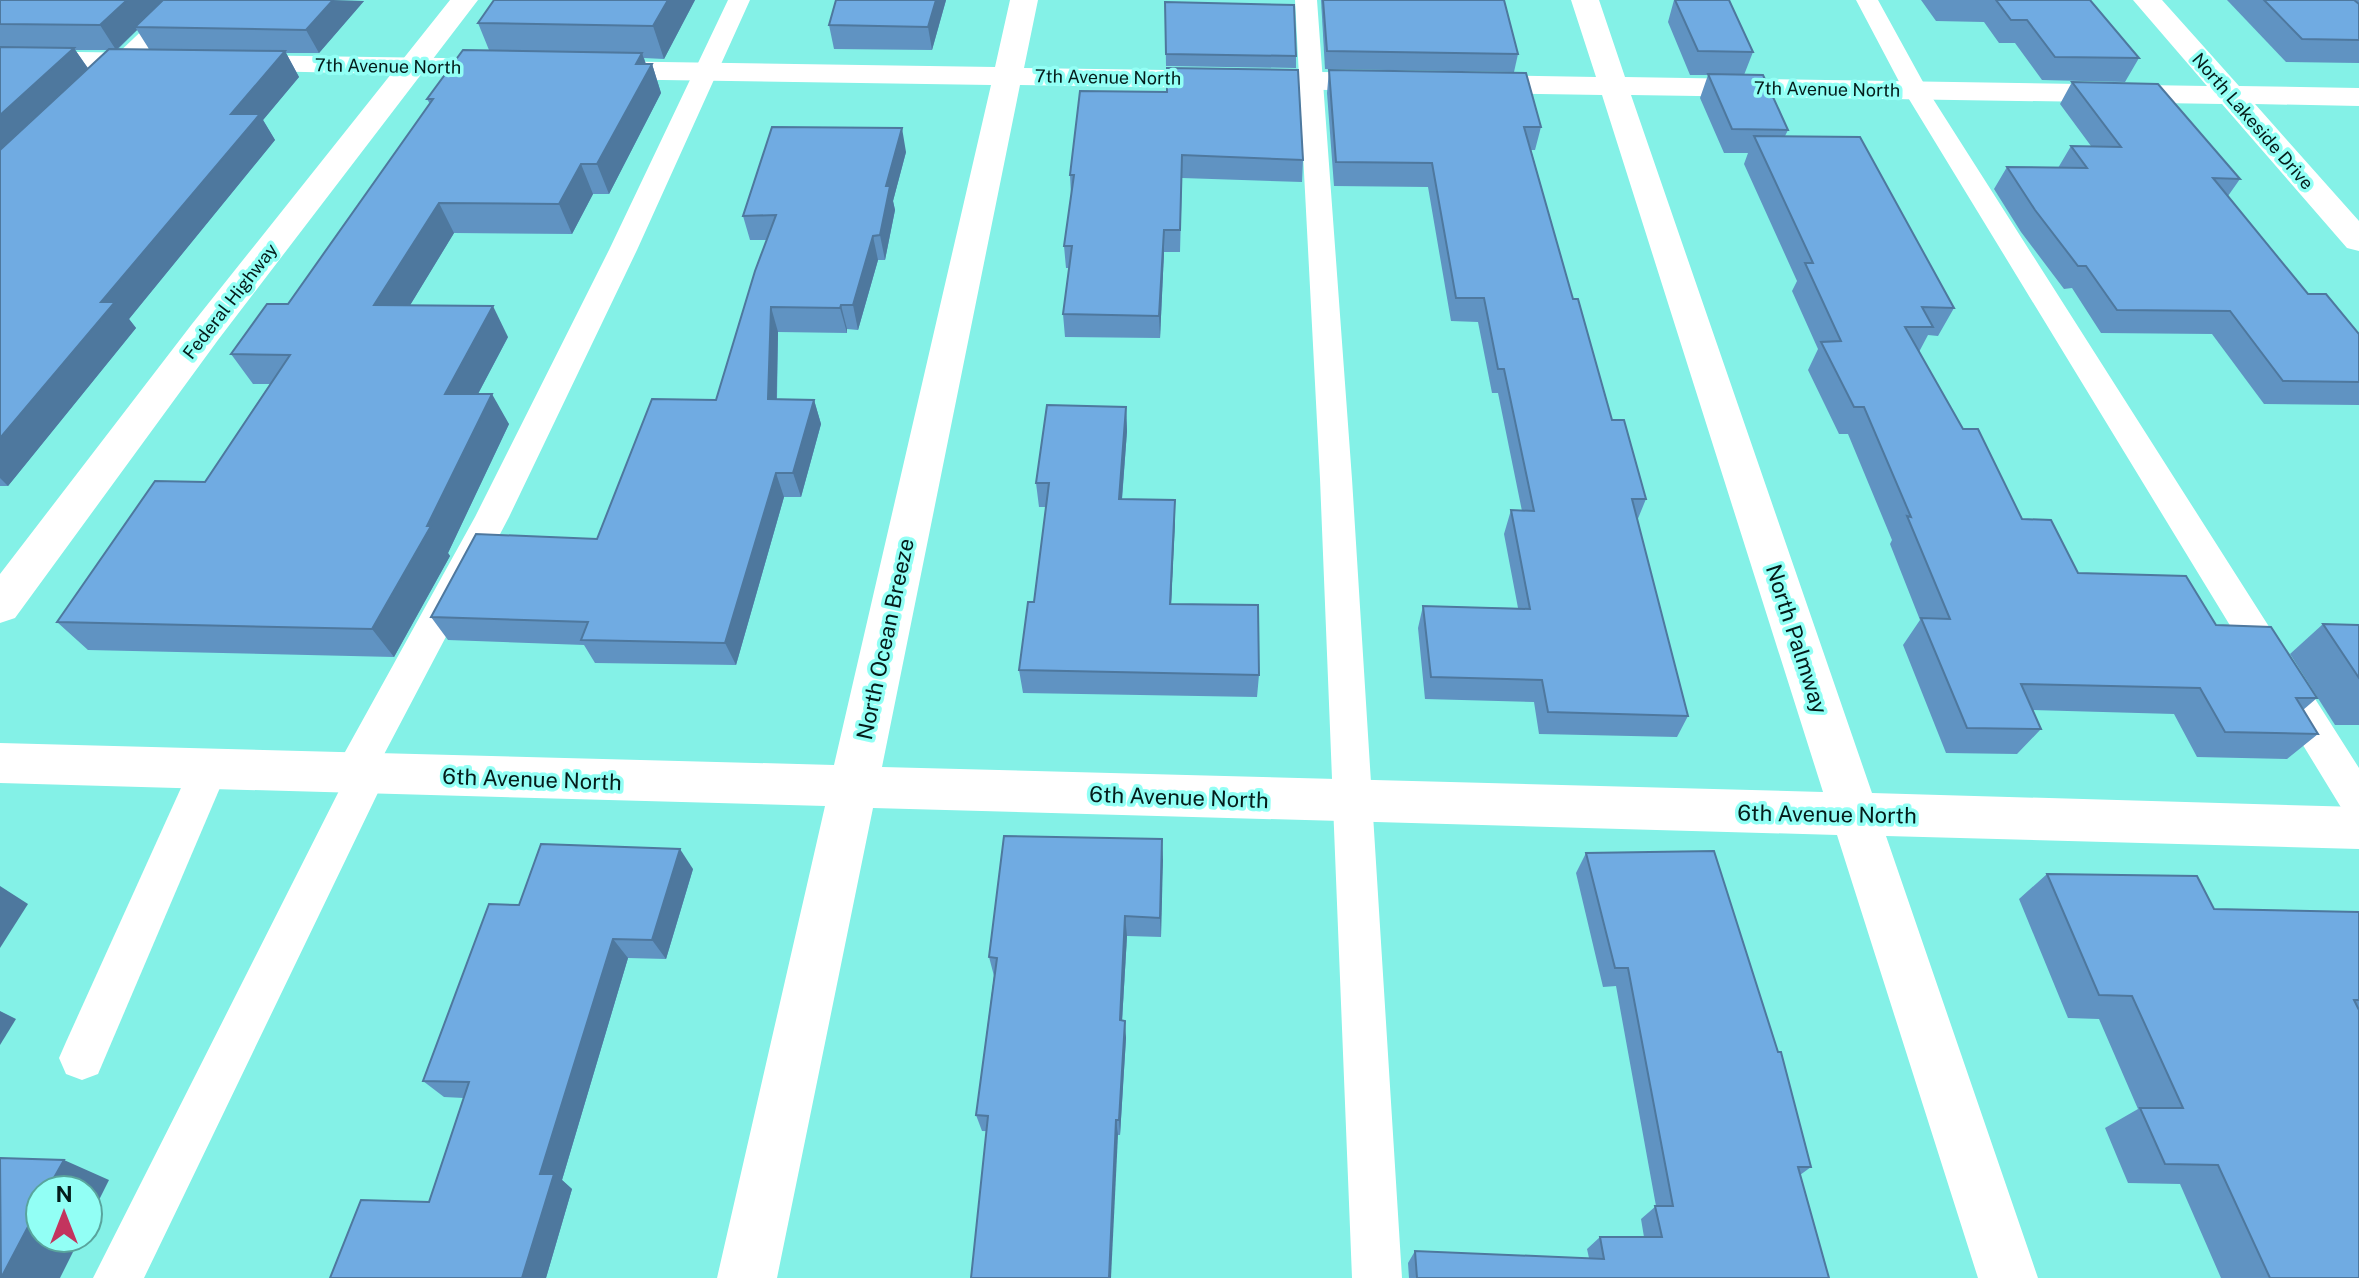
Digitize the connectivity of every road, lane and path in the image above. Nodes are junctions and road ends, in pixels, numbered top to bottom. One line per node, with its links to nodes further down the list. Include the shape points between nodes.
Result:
1 (187, 0): 10 (lane)
2 (464, 0): 11 (street, Federal Highway)
3 (739, 0): 14 (lane)
4 (1024, 0): 15 (street, North Ocean Breeze)
5 (1306, 0): 16 (lane)
6 (1585, 0): 17 (street, North Palmway)
7 (1867, 0): 18 (lane)
8 (2147, 0): 20 (street, North Lakeside Drive)
9 (0, 60): 10 (street, 7th Avenue North)
10 (121, 62): 11 (street, 7th Avenue North); 19 (lane)
11 (414, 67): 12 (street, 7th Avenue North); 23 (street, Federal Highway, via 205,332)
12 (532, 69)
13 (563, 69): 14 (street, 7th Avenue North)
14 (704, 71): 15 (street, 7th Avenue North); 26 (lane, via 623,250)
15 (1007, 76): 16 (street, 7th Avenue North); 27 (street, North Ocean Breeze)
16 (1310, 81): 17 (street, 7th Avenue North); 28 (lane)
17 (1614, 86): 18 (street, 7th Avenue North); 30 (street, North Palmway)
18 (1916, 91): 20 (street, 7th Avenue North); 29 (lane)
19 (87, 95)
20 (2231, 96): 21 (street, 7th Avenue North); 22 (street, North Lakeside Drive)
21 (2359, 97)
22 (2359, 241)
23 (0, 606)
24 (0, 763): 25 (street, 6th Avenue North)
25 (209, 769): 26 (street, 6th Avenue North); 32 (lane)
26 (361, 773): 27 (street, 6th Avenue North); 33 (lane)
27 (853, 788): 28 (street, 6th Avenue North); 34 (street, North Ocean Breeze)
28 (1351, 802): 30 (street, 6th Avenue North); 35 (lane)
29 (2359, 802)
30 (1855, 815): 31 (street, 6th Avenue North); 36 (street, North Palmway)
31 (2359, 828)
32 (82, 1058)
33 (118, 1278)
34 (747, 1278)
35 (1377, 1278)
36 (2008, 1278)

